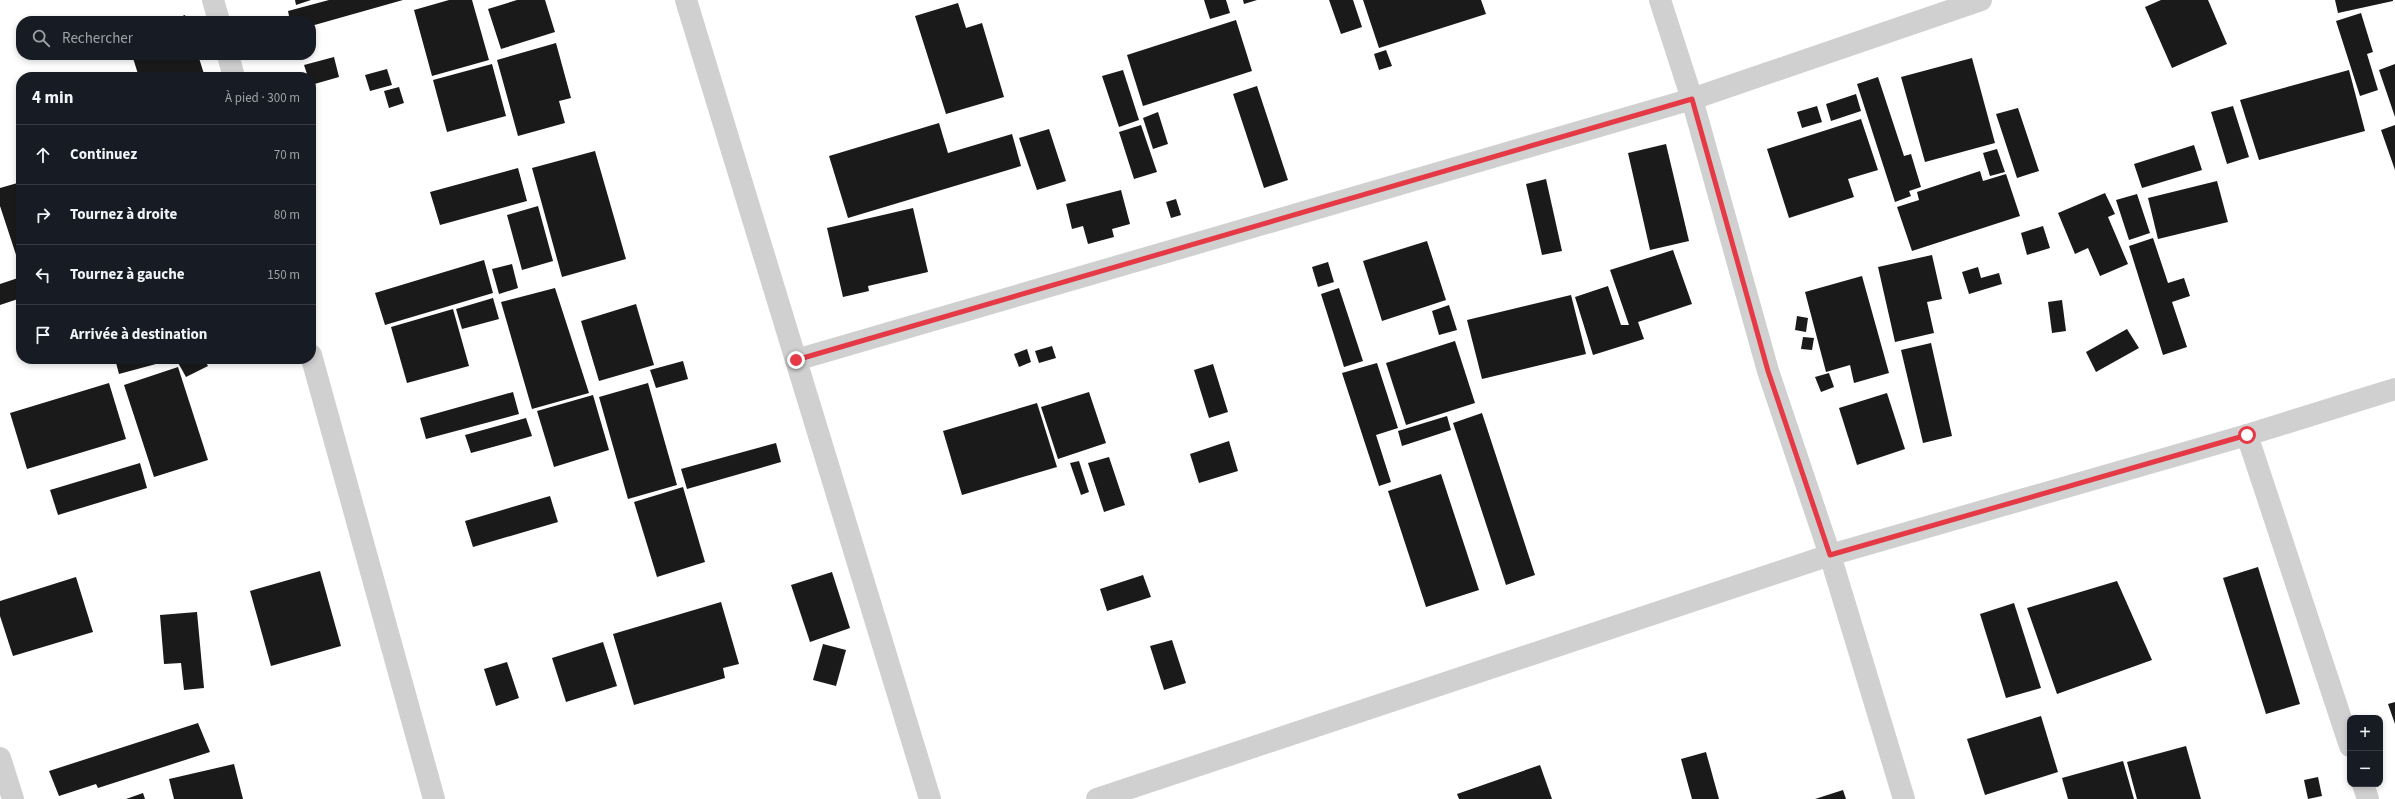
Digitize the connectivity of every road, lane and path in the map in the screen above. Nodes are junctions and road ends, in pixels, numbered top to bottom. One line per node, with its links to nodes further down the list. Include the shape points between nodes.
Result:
1 (213, 0): 5 (street)
2 (686, 0): 9 (street)
3 (1660, 0): 8 (street)
4 (1980, 0): 8 (street)
5 (218, 16)
6 (229, 60): 7 (street)
7 (233, 72)
8 (1692, 99): 9 (street); 13 (street, via 1768,371)
9 (796, 360): 19 (street)
10 (313, 364): 18 (street)
11 (2395, 389): 12 (street)
12 (2247, 435): 13 (street); 14 (street)
13 (1830, 555): 20 (street); 21 (street)
14 (2347, 737)
15 (0, 758): 17 (street)
16 (2364, 787): 22 (street)
17 (13, 799)
18 (434, 799)
19 (930, 799)
20 (1096, 799)
21 (1904, 799)
22 (2368, 799)

